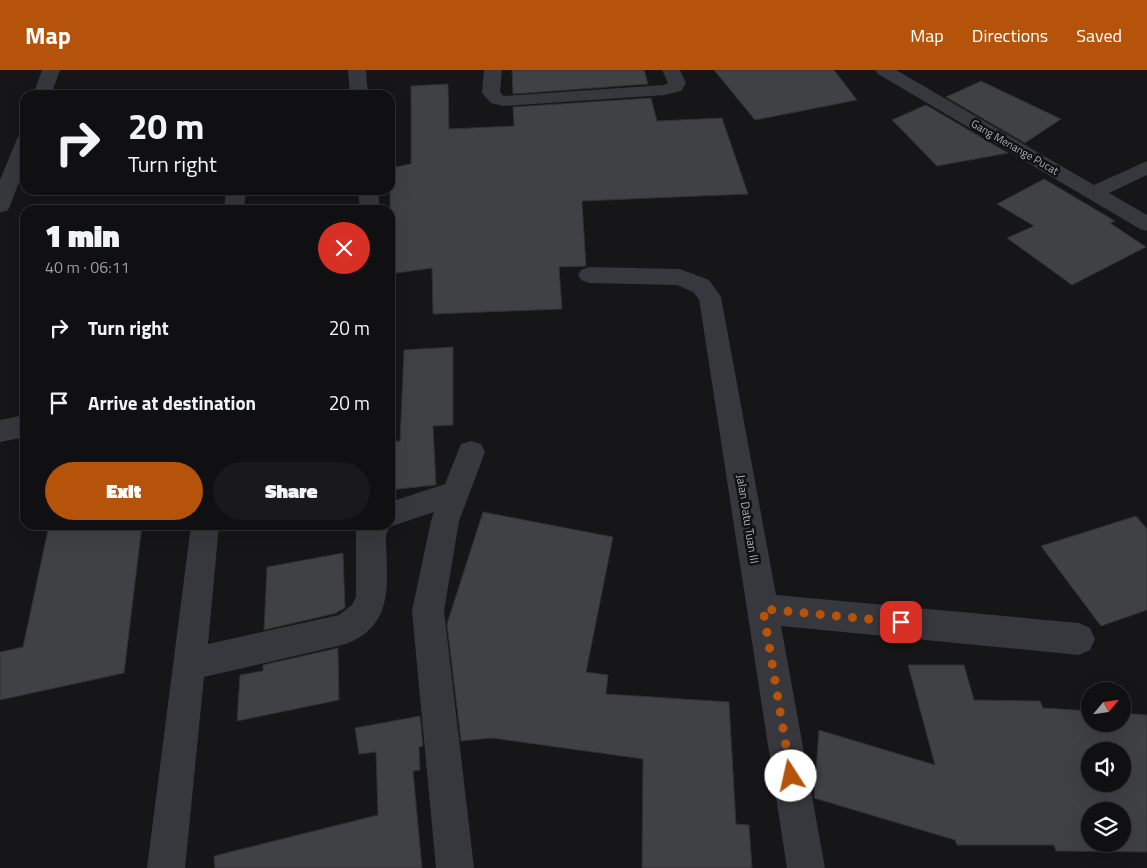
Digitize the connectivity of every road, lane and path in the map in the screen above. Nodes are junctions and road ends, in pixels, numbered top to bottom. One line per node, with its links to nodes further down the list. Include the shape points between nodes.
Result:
1 (51, 70): 6 (street)
2 (358, 70): 7 (street)
3 (494, 70): 4 (street, via 491,93 503,101 665,90 677,83)
4 (671, 70)
5 (884, 70): 10 (street, Gang Menange Pucat)
6 (44, 90)
7 (359, 90)
8 (20, 158): 11 (street)
9 (1147, 168): 10 (street)
10 (1093, 193): 12 (street, Gang Menange Pucat)
11 (0, 206)
12 (1147, 224)
13 (590, 275): 21 (street, Jalan Datu Tuan III, via 680,277 697,283 708,293)
14 (20, 427): 15 (street)
15 (0, 431)
16 (471, 452): 17 (street)
17 (456, 492): 18 (street); 25 (street, via 445,521 428,611)
18 (395, 513)
19 (204, 530): 23 (street)
20 (373, 530): 23 (street, via 371,597 364,615 346,628)
21 (763, 609): 22 (street); 26 (street, Jalan Datu Tuan III)
22 (1079, 639)
23 (189, 664): 24 (street)
24 (166, 868)
25 (455, 868)
26 (806, 868)

